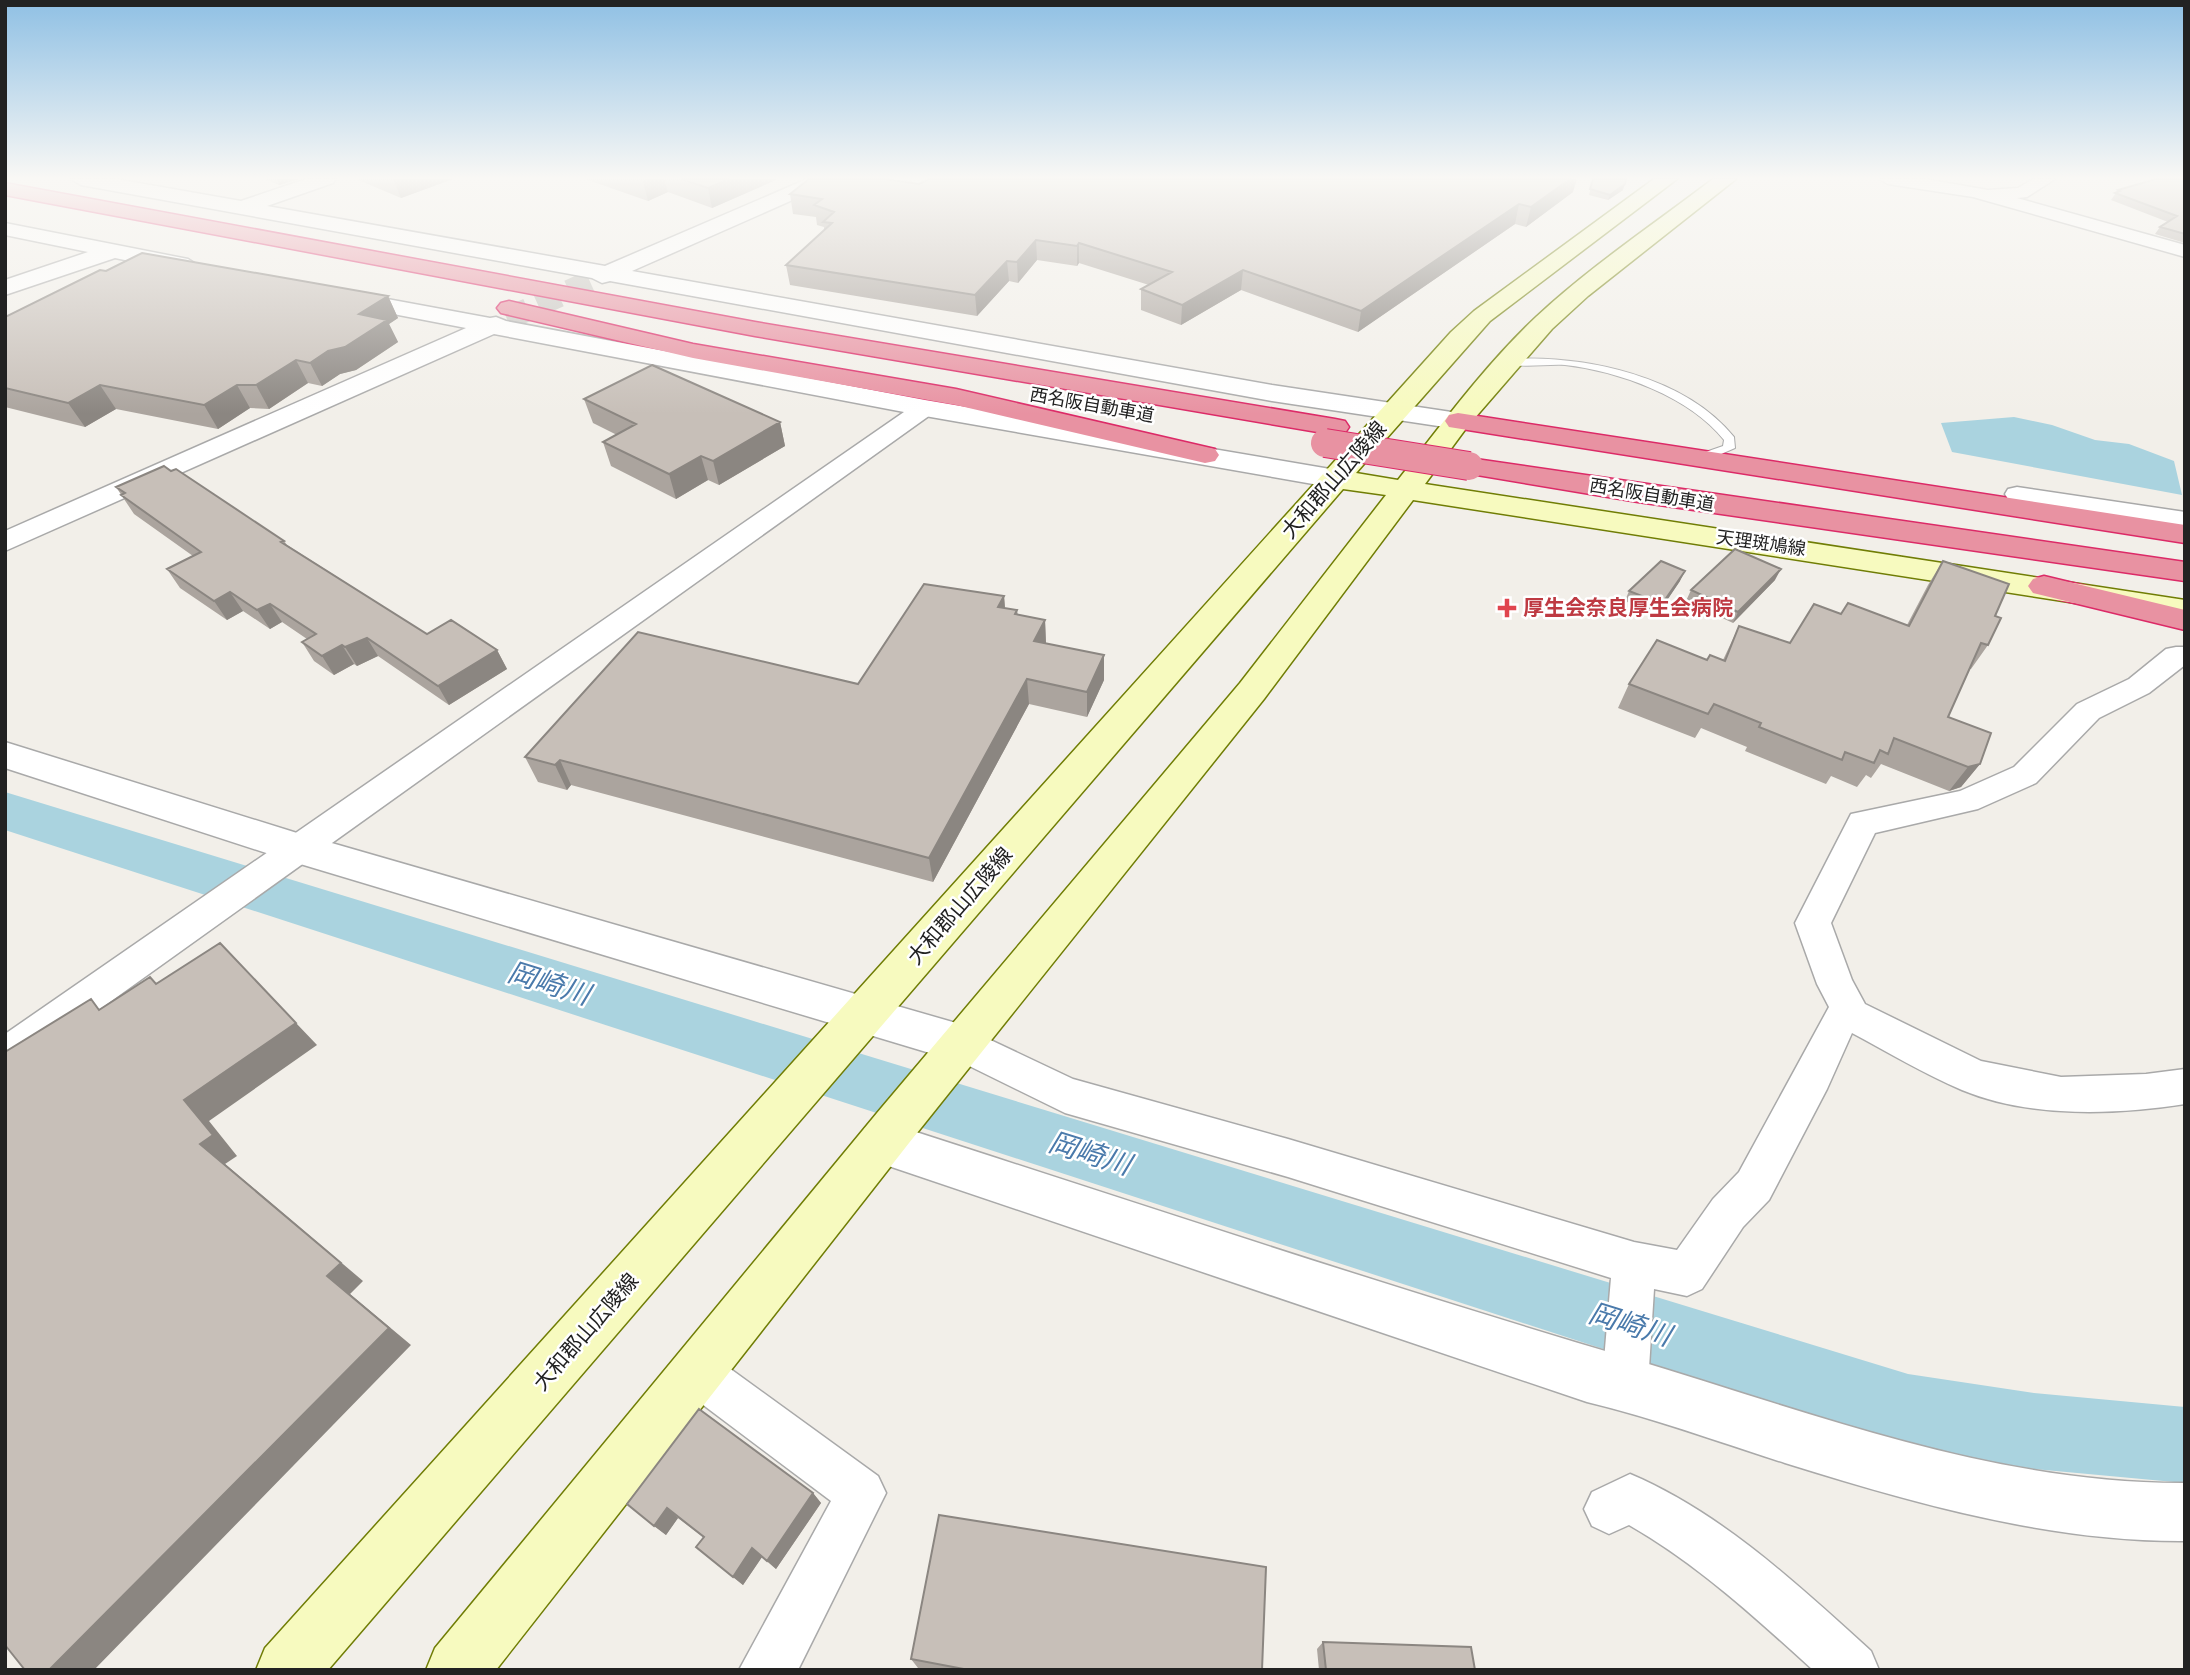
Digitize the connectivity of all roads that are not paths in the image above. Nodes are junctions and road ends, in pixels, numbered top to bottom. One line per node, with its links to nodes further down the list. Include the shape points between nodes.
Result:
1 (94, 257): 13 (street)
2 (143, 257): 11 (street)
3 (278, 257): 22 (highway, via 656,343 956,397)
4 (294, 257): 21 (highway, 西名阪自動車道, via 739,342)
5 (363, 257): 10 (highway, 西名阪自動車道)
6 (497, 257): 12 (street)
7 (645, 257): 12 (street)
8 (1561, 257): 19 (main road, 大和郡山広陵線, via 1482,316)
9 (1624, 257): 16 (main road, via 1543,324)
10 (394, 263): 17 (highway); 21 (highway, 西名阪自動車道)
11 (206, 270)
12 (600, 277): 17 (street)
13 (5, 288)
14 (327, 295): 15 (street)
15 (498, 323): 18 (street); 31 (street)
16 (1510, 362): 20 (main road); 24 (lane, via 1578,363 1632,379 1683,402 1725,430 1730,440 1720,454)
17 (1272, 393): 19 (street)
18 (925, 408): 22 (street); 40 (street)
19 (1393, 411): 20 (street); 25 (main road, 大和郡山広陵線)
20 (1458, 421): 24 (highway); 26 (main road)
21 (1330, 435): 23 (highway, 西名阪自動車道, bridge)
22 (1205, 455): 25 (street)
23 (1473, 458): 27 (highway, 西名阪自動車道); 32 (highway, 西名阪自動車道)
24 (1701, 458): 30 (highway)
25 (1336, 479): 26 (main road, 天理斑鳩線); 42 (main road, 大和郡山広陵線)
26 (1406, 492): 35 (main road, 天理斑鳩線); 43 (main road, via 1252,691)
27 (1638, 494): 33 (highway, 西名阪自動車道); 34 (highway)
28 (2017, 494): 29 (street)
29 (2185, 520)
30 (2185, 534)
31 (5, 542)
32 (2185, 551)
33 (2185, 572)
34 (2185, 583)
35 (2044, 586): 36 (main road, 天理斑鳩線); 37 (highway)
36 (2185, 610)
37 (2185, 620)
38 (2185, 656): 41 (street, via 2176,656 2139,687 2088,711 2025,775 1967,801 1863,823 1814,923 1835,984)
39 (5, 755): 40 (street)
40 (292, 852): 42 (street); 44 (street)
41 (1852, 1015): 45 (street, via 1975,1077 2061,1095); 47 (street, via 1839,1020 1754,1186 1728,1213 1687,1275)
42 (860, 1021): 43 (street); 52 (main road, 大和郡山広陵線)
43 (957, 1052): 46 (main road); 47 (street, via 1065,1095)
44 (5, 1055)
45 (2185, 1086)
46 (888, 1135): 48 (main road); 49 (street, via 1587,1375)
47 (1633, 1264): 49 (street)
48 (698, 1373): 53 (main road); 54 (street, via 861,1493 783,1646)
49 (1625, 1384): 51 (street, via 1930,1479 2141,1513)
50 (1609, 1508): 55 (street, via 1630,1499 1678,1524 1756,1581)
51 (2185, 1512)
52 (287, 1670)
53 (457, 1670)
54 (766, 1670)
55 (1852, 1670)

